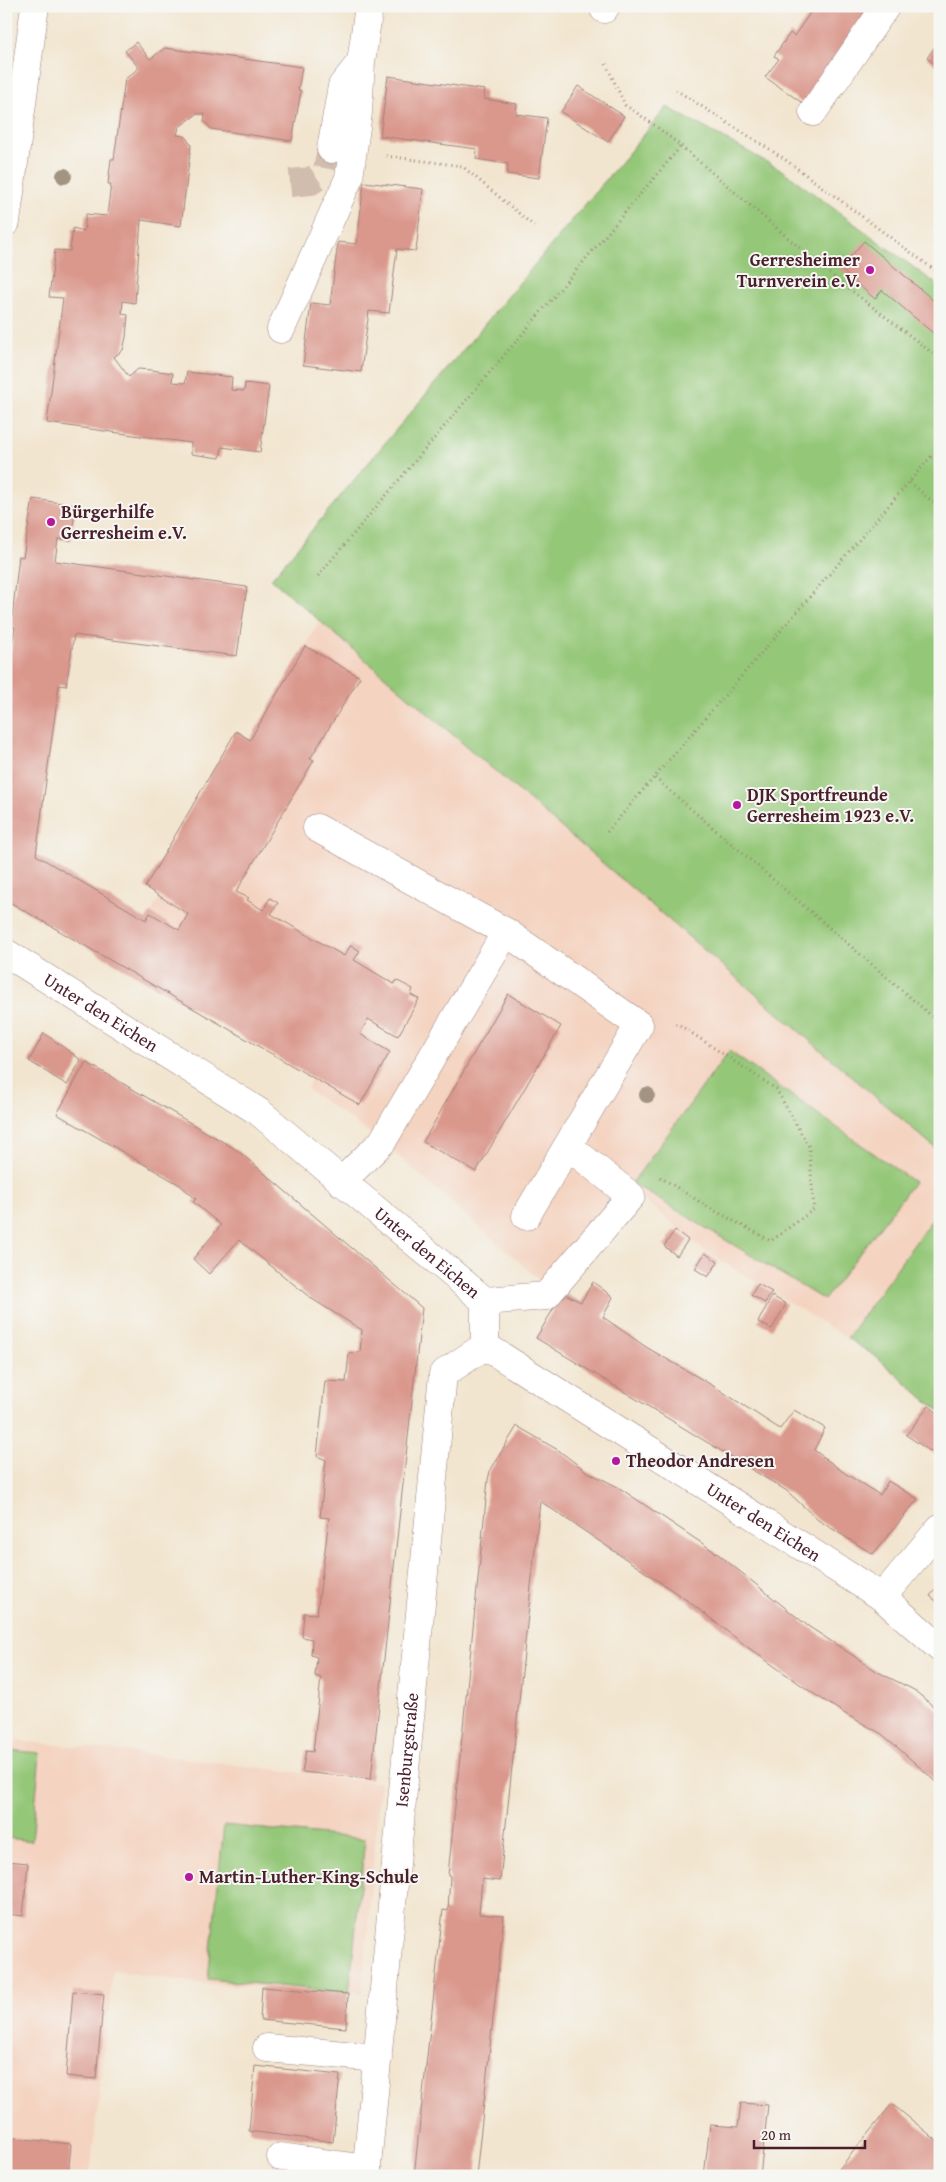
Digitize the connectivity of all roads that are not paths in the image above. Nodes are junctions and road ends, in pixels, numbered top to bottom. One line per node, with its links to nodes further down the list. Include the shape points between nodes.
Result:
1 (35, 6): 5 (street)
2 (370, 6): 6 (street, via 361,62 342,86 342,151 349,178)
3 (886, 6): 4 (street)
4 (813, 112)
5 (6, 222)
6 (281, 329)
7 (318, 828): 8 (street)
8 (506, 932): 10 (street, via 639,1025); 11 (street, via 382,1142)
9 (6, 953): 11 (street, Unter den Eichen, via 259,1112)
10 (568, 1146): 12 (street); 13 (street, via 630,1196 546,1296)
11 (341, 1182): 13 (street, Unter den Eichen)
12 (526, 1216)
13 (484, 1302): 14 (street, Unter den Eichen)
14 (484, 1346): 16 (street, Unter den Eichen); 19 (street, Isenburgstraße, via 443,1374)
15 (940, 1528): 16 (street)
16 (882, 1597): 17 (street, Unter den Eichen)
17 (940, 1648)
18 (267, 2048): 19 (street)
19 (378, 2058): 21 (street, Isenburgstraße)
20 (281, 2157): 21 (street)
21 (366, 2173)

